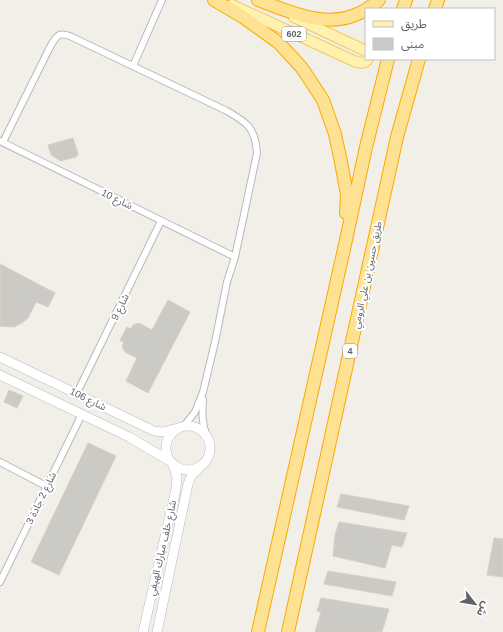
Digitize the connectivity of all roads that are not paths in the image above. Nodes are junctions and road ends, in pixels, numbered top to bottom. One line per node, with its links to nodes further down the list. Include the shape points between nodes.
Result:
1 (162, 0): 12 (street)
2 (214, 0): 15 (highway, via 279,43 302,68 323,100 335,134 341,162 346,195)
3 (221, 0): 9 (main road, 602, via 354,61 361,63)
4 (258, 0): 7 (highway, via 310,18 335,19 354,16); 8 (main road, 602)
5 (379, 0): 6 (highway)
6 (366, 8)
7 (365, 9)
8 (365, 51)
9 (367, 60)
10 (388, 60): 15 (highway)
11 (419, 60): 35 (highway, طريق حسين بن علي الرومي / 4, via 397,137)
12 (133, 66): 13 (street, via 66,34 59,34); 16 (street, via 241,118 251,129 256,140 257,153)
13 (1, 142): 14 (street, شارع 10)
14 (161, 221): 16 (street, شارع 10); 20 (street, شارع 9)
15 (346, 240): 34 (highway)
16 (234, 257): 19 (street, via 226,282)
17 (0, 357): 20 (street, شارع 106)
18 (0, 375): 21 (street, شارع 106)
19 (203, 392): 23 (street, via 195,412); 25 (street, via 202,418)
20 (77, 393): 22 (street, شارع 106)
21 (82, 414): 24 (street, شارع 106); 29 (street, شارع 2 جادة 3)
22 (126, 417): 23 (street, شارع 106, via 154,431 163,432); 24 (street, via 126,426)
23 (181, 427): 25 (street, via 197,428); 27 (street, via 168,438 166,453)
24 (116, 431): 27 (street, شارع 106)
25 (208, 438): 28 (street, via 210,453)
26 (0, 462): 29 (street)
27 (171, 462): 28 (street, via 178,469 185,471); 32 (street, شارع خلف مبارك الهيفي, via 177,477 176,489)
28 (199, 468): 33 (street, شارع خلف مبارك الهيفي, via 191,476 188,484)
29 (46, 486): 30 (street, شارع 2 جادة 3)
30 (2, 571): 31 (street, شارع 2 جادة 3)
31 (0, 582)
32 (143, 632)
33 (157, 632)
34 (258, 632)
35 (288, 632)

